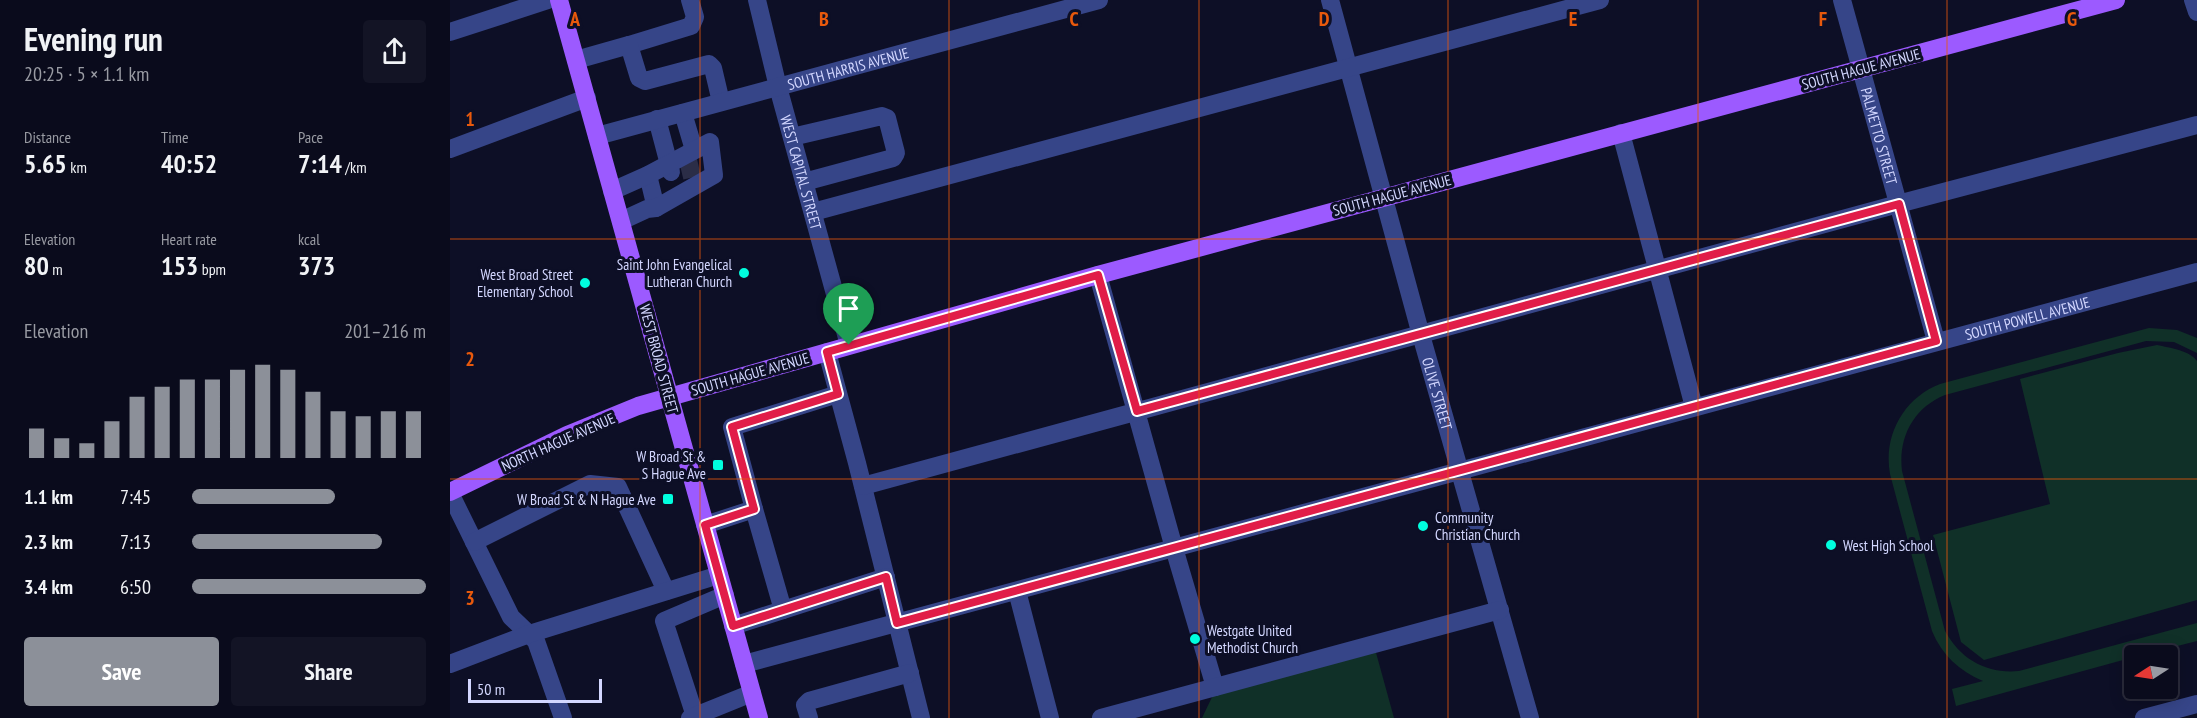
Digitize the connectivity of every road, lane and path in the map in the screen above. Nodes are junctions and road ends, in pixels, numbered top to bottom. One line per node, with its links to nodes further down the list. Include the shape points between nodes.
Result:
1 (548, 0): 12 (street)
2 (559, 0): 14 (main road, WEST BROAD STREET)
3 (690, 0): 13 (street, via 695,17 691,26)
4 (757, 0): 17 (street, WEST CAPITAL STREET)
5 (1099, 0): 17 (street, SOUTH HARRIS AVENUE)
6 (1330, 0): 15 (street, OLIVE STREET)
7 (1600, 0): 15 (street)
8 (1842, 0): 16 (street, PALMETTO STREET)
9 (2116, 0): 16 (main road, SOUTH HAGUE AVENUE)
10 (2193, 0): 11 (street)
11 (2197, 12)
12 (450, 32)
13 (629, 45): 14 (street); 19 (street, via 639,78 645,81 709,64)
14 (576, 60): 18 (main road, WEST BROAD STREET)
15 (1348, 69): 32 (street, OLIVE STREET); 35 (street)
16 (1861, 69): 23 (main road, SOUTH HAGUE AVENUE); 33 (street, PALMETTO STREET)
17 (778, 87): 19 (street, SOUTH HARRIS AVENUE); 25 (street, WEST CAPITAL STREET)
18 (586, 99): 24 (main road, WEST BROAD STREET); 26 (street)
19 (721, 102): 20 (street, SOUTH HARRIS AVENUE)
20 (683, 112): 21 (street, SOUTH HARRIS AVENUE); 27 (street)
21 (657, 119): 24 (street, SOUTH HARRIS AVENUE); 28 (street)
22 (2197, 125): 33 (street)
23 (1621, 133): 32 (main road, SOUTH HAGUE AVENUE); 37 (street)
24 (597, 136): 31 (main road, WEST BROAD STREET)
25 (792, 137): 30 (street, WEST CAPITAL STREET); 30 (street, via 887,118 896,153 893,158)
26 (450, 149)
27 (690, 155): 28 (street); 34 (street, via 710,142 714,175)
28 (670, 168): 29 (street)
29 (648, 175): 31 (street); 34 (street)
30 (804, 182): 35 (street, WEST CAPITAL STREET)
31 (612, 191): 36 (main road, WEST BROAD STREET)
32 (1383, 198): 39 (main road, SOUTH HAGUE AVENUE); 40 (street, OLIVE STREET)
33 (1899, 204): 37 (street); 41 (street, PALMETTO STREET)
34 (656, 208): 36 (street)
35 (813, 212): 42 (street, WEST CAPITAL STREET)
36 (621, 221): 45 (main road, WEST BROAD STREET)
37 (1659, 269): 40 (street); 46 (street)
38 (2197, 272): 41 (street, SOUTH POWELL AVENUE)
39 (1098, 275): 42 (main road, SOUTH HAGUE AVENUE); 47 (street)
40 (1421, 334): 47 (street); 48 (street, OLIVE STREET)
41 (1936, 341): 46 (street, SOUTH POWELL AVENUE)
42 (849, 345): 43 (main road, SOUTH HAGUE AVENUE)
43 (827, 352): 44 (street); 45 (main road, SOUTH HAGUE AVENUE)
44 (838, 394): 49 (street); 51 (street, via 732,427)
45 (669, 397): 50 (main road, NORTH HAGUE AVENUE, via 567,435); 52 (main road, WEST BROAD STREET)
46 (1694, 407): 48 (street, SOUTH POWELL AVENUE)
47 (1137, 411): 49 (street); 54 (street)
48 (1460, 471): 54 (street, SOUTH POWELL AVENUE); 61 (street, OLIVE STREET)
49 (863, 486): 56 (street)
50 (450, 493): 53 (street)
51 (754, 509): 52 (street); 60 (street)
52 (705, 525): 55 (main road, WEST BROAD STREET)
53 (474, 542): 57 (street, via 590,484 618,486); 64 (street, via 511,617)
54 (1174, 548): 58 (street, SOUTH POWELL AVENUE); 68 (street)
55 (719, 575): 57 (street); 59 (main road, WEST BROAD STREET)
56 (886, 577): 60 (street); 62 (street)
57 (666, 591): 64 (street)
58 (1017, 591): 62 (street, SOUTH POWELL AVENUE); 76 (street)
59 (725, 595): 63 (main road, WEST BROAD STREET); 71 (street, via 664,621)
60 (783, 610): 63 (street)
61 (1500, 610): 68 (street); 78 (street, OLIVE STREET)
62 (897, 623): 66 (street, SOUTH POWELL AVENUE); 67 (street)
63 (733, 626): 66 (main road, WEST BROAD STREET)
64 (529, 634): 65 (street); 72 (street, via 536,641)
65 (450, 664)
66 (744, 664): 69 (main road, WEST BROAD STREET)
67 (910, 673): 74 (street, via 809,701 805,705); 75 (street)
68 (1215, 687): 77 (street)
69 (752, 693): 71 (street); 73 (main road, WEST BROAD STREET)
70 (2197, 704): 79 (street)
71 (693, 717)
72 (563, 718)
73 (759, 718)
74 (809, 718)
75 (921, 718)
76 (1050, 718)
77 (1101, 718)
78 (1530, 718)
79 (2144, 718)

